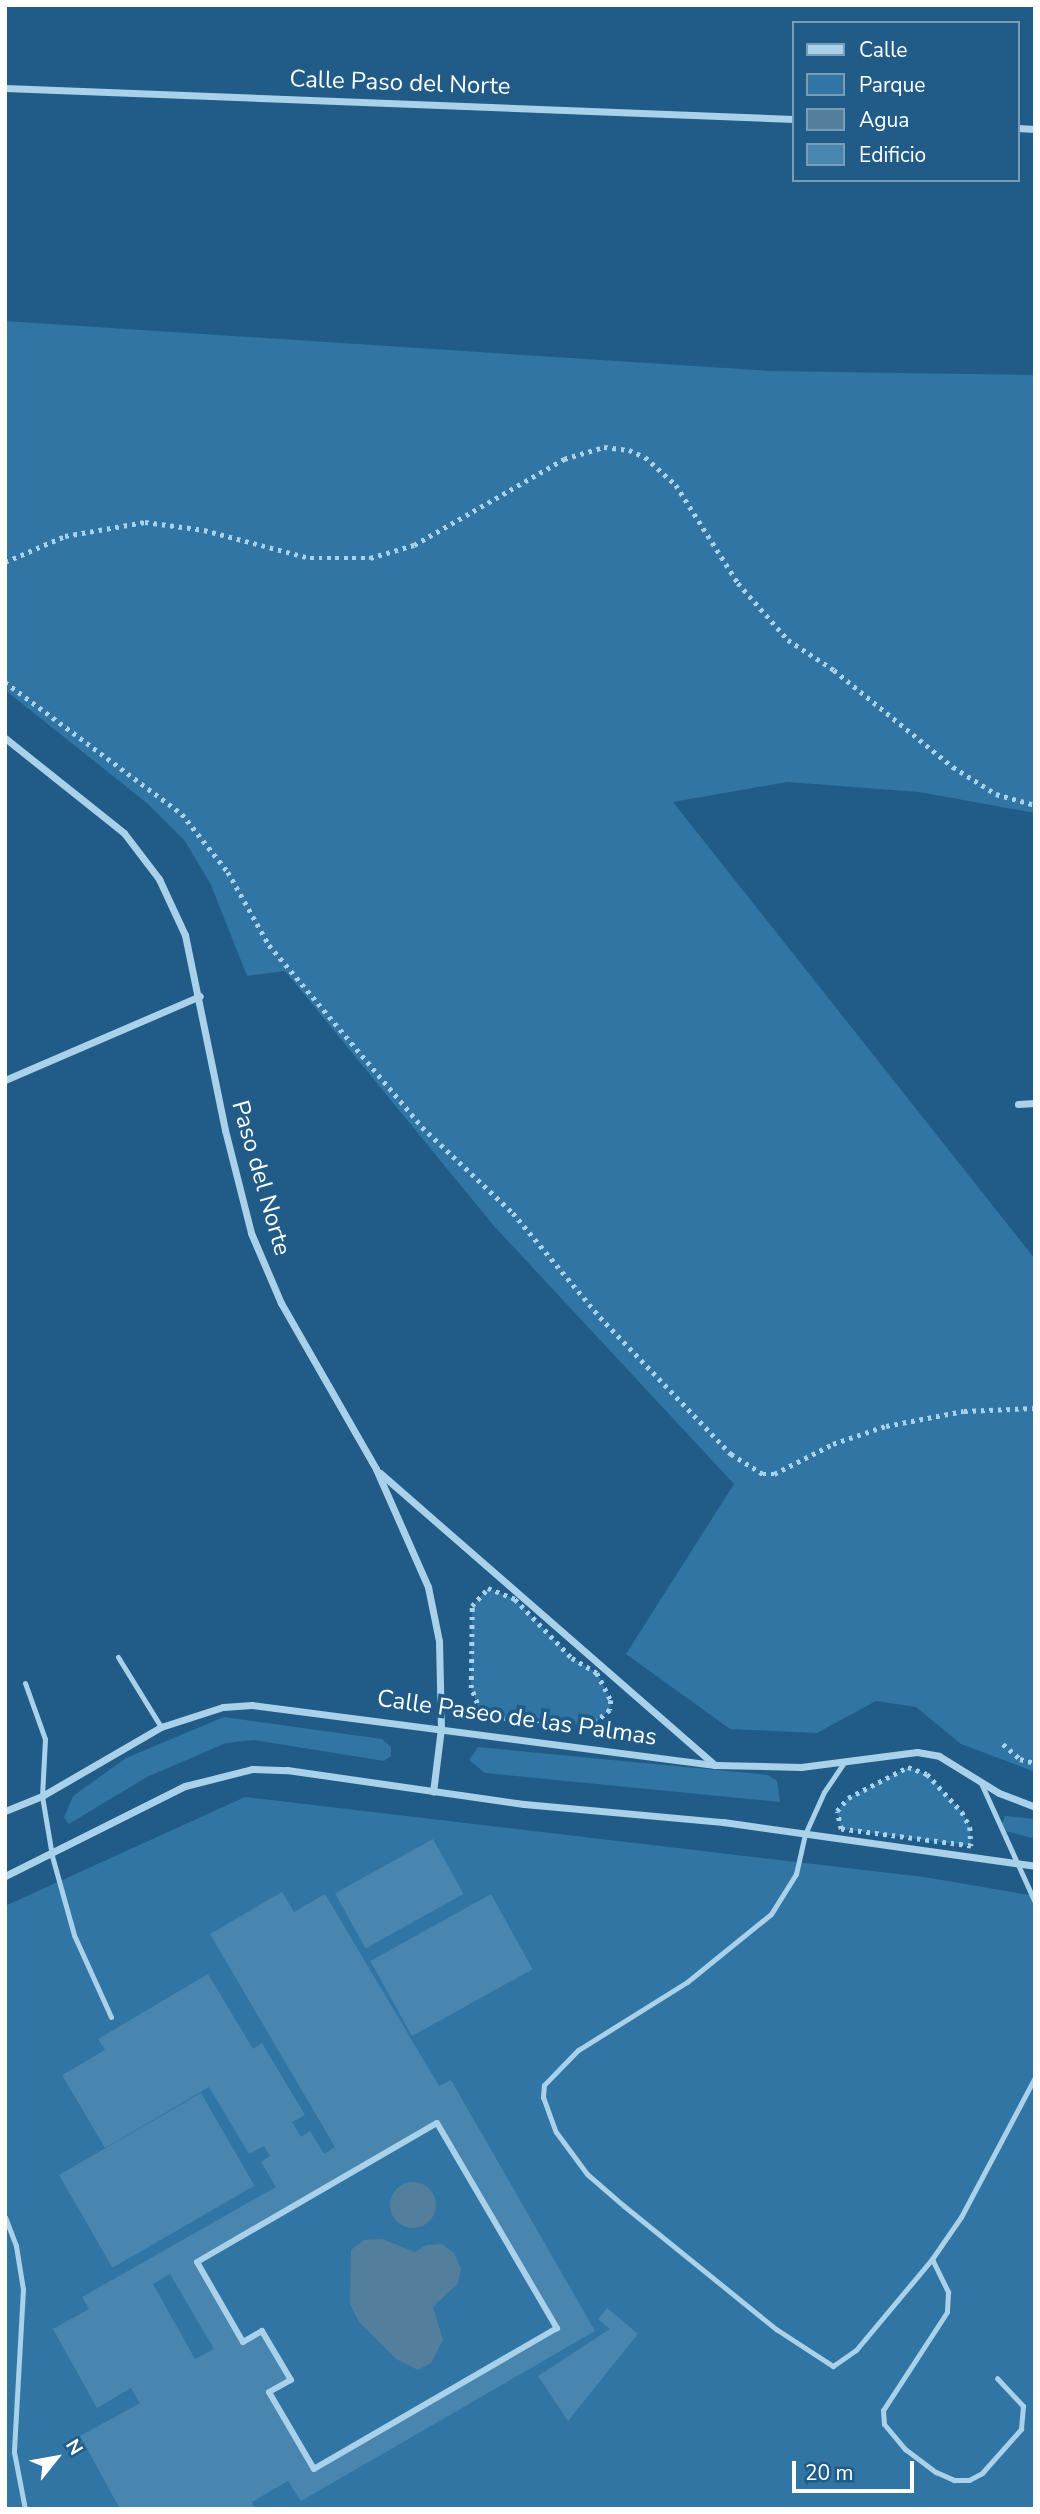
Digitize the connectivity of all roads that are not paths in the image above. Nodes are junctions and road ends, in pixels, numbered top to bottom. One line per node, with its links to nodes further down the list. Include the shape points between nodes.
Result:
1 (5, 88): 2 (street, Calle Paso del Norte)
2 (792, 119)
3 (5, 738): 4 (street, Paso del Norte, via 124,833 152,870 185,935)
4 (200, 996): 5 (street); 8 (street, Paso del Norte, via 225,1130 251,1233 281,1303)
5 (5, 1080)
6 (1035, 1103): 7 (street)
7 (1017, 1104)
8 (376, 1469): 12 (street, Paso del Norte, via 428,1587 439,1641); 14 (street)
9 (118, 1657): 11 (lane)
10 (25, 1683): 17 (lane, via 45,1739)
11 (161, 1727): 12 (street, Calle Paseo de las Palmas, via 223,1707 252,1705); 17 (street, Calle Paseo de las Palmas)
12 (441, 1728): 14 (street, Calle Paseo de las Palmas); 16 (street, Paso del Norte)
13 (846, 1760): 14 (street, Calle Paseo de las Palmas, via 801,1767); 15 (street, Calle Paseo de las Palmas, via 917,1752 939,1756); 20 (lane, via 824,1792)
14 (715, 1765)
15 (979, 1780): 18 (street, Calle Paseo de las Palmas); 22 (lane)
16 (433, 1792): 20 (street); 21 (street, via 287,1770 222,1774 186,1786)
17 (42, 1796): 19 (street, Calle Paseo de las Palmas); 21 (lane)
18 (1035, 1807)
19 (5, 1811)
20 (805, 1834): 22 (street); 29 (lane, via 796,1874 771,1914 687,1982 578,2050 544,2085 543,2097 556,2132 587,2174 825,2365 846,2361)
21 (52, 1856): 24 (street); 26 (lane, via 74,1936)
22 (1017, 1863): 23 (street); 25 (lane)
23 (1035, 1866)
24 (5, 1876)
25 (1035, 1902)
26 (111, 2017)
27 (1035, 2077): 29 (lane, via 961,2217)
28 (5, 2217): 32 (lane, via 16,2245 23,2289 14,2452)
29 (932, 2259): 31 (lane, via 948,2292 947,2312 883,2410 884,2424 905,2449 936,2472 954,2480 969,2480 982,2473 1021,2429 1023,2406)
30 (556, 2328): 30 (street, via 437,2123 197,2262 243,2342 262,2331 291,2380 269,2392 314,2469)
31 (997, 2378)
32 (25, 2509)

